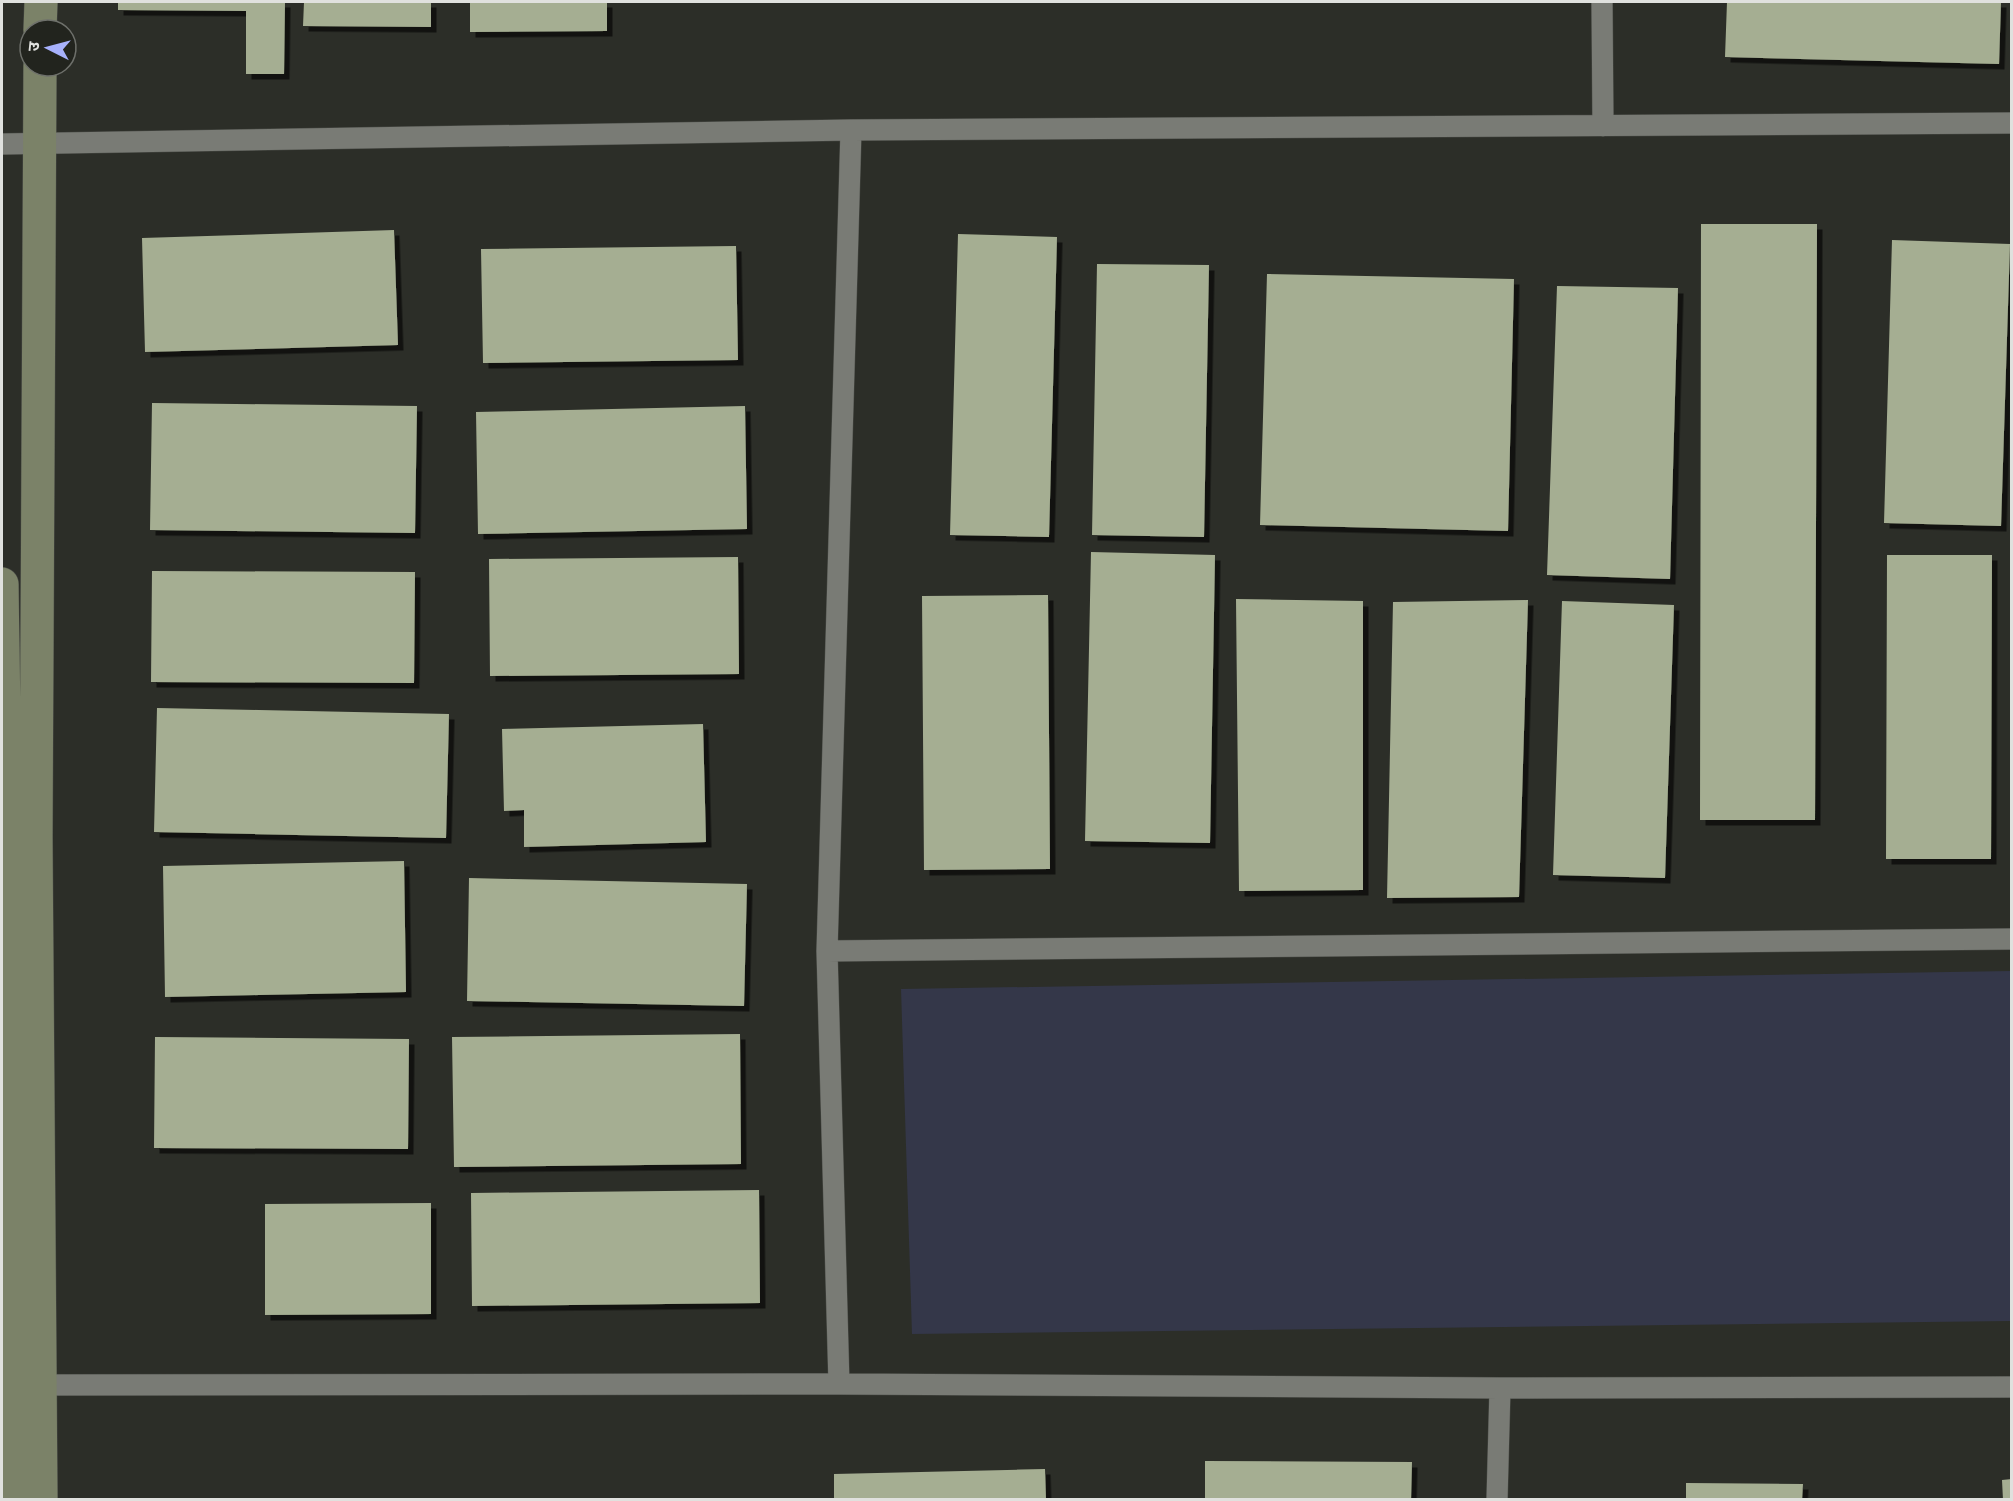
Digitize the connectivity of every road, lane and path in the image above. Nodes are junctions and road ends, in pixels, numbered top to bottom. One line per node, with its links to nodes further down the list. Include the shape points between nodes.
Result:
1 (40, 2): 3 (street)
2 (1602, 2): 6 (lane)
3 (40, 18)
4 (40, 78): 8 (street)
5 (2012, 123): 6 (lane)
6 (1603, 126): 7 (lane)
7 (851, 130): 8 (lane); 12 (lane)
8 (39, 142): 9 (lane); 15 (street, via 36,837)
9 (2, 144)
10 (2, 584): 13 (street)
11 (2012, 939): 12 (lane)
12 (827, 951): 14 (lane)
13 (7, 1233): 15 (street)
14 (838, 1384): 15 (lane); 17 (lane)
15 (28, 1385): 18 (street); 19 (street)
16 (2012, 1387): 17 (lane)
17 (1500, 1388): 20 (lane)
18 (16, 1500)
19 (41, 1500)
20 (1497, 1500)

